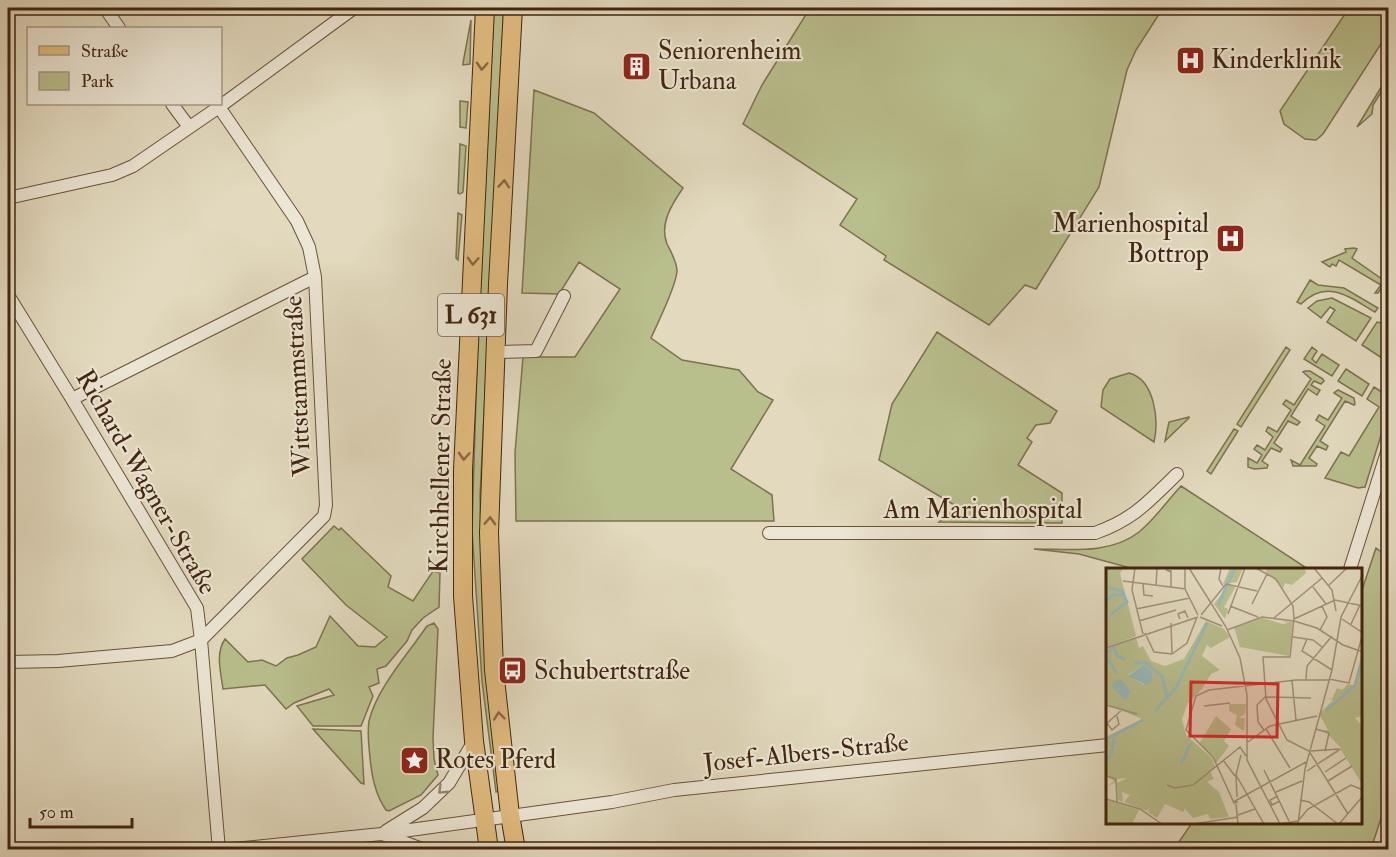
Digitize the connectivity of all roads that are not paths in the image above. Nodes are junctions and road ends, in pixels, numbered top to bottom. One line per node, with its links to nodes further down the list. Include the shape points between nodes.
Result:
1 (105, 8): 5 (street)
2 (354, 8): 7 (street)
3 (485, 8): 23 (main road, Kirchhellener Straße / L 631, one-way to 23, via 463,470 463,596)
4 (513, 8): 15 (main road, Kirchhellener Straße / L 631, one-way to 4)
5 (118, 27)
6 (173, 105): 10 (street)
7 (222, 105)
8 (222, 105): 9 (street)
9 (219, 107): 10 (street); 12 (street, Wittstammstraße, via 297,221 309,247)
10 (189, 127): 11 (street, via 133,166 112,175)
11 (8, 198)
12 (315, 277): 16 (street); 21 (street, Wittstammstraße, via 324,516)
13 (8, 295): 16 (street, Richard-Wagner-Straße)
14 (564, 296): 15 (street, Kirchhellener Straße, via 536,351)
15 (495, 352): 25 (main road, Kirchhellener Straße / L 631, one-way to 15, via 494,670 490,544)
16 (72, 399): 21 (street, Richard-Wagner-Straße, via 197,609)
17 (1389, 449): 20 (street)
18 (1177, 474): 19 (street, Am Marienhospital, via 1136,513 1095,533)
19 (769, 533)
20 (1350, 568)
21 (201, 640): 22 (street, via 172,651); 28 (street, Richard-Wagner-Straße)
22 (8, 662)
23 (474, 741): 26 (main road, Kirchhellener Straße / L 631); 27 (street, one-way to 27, via 449,783 423,808)
24 (1106, 745): 25 (street, Josef-Albers-Straße, via 674,790)
25 (510, 816): 26 (street); 32 (main road, Kirchhellener Straße / L 631)
26 (484, 818): 27 (street); 31 (main road, Kirchhellener Straße / L 631)
27 (381, 834): 29 (street); 30 (street)
28 (219, 849)
29 (224, 849)
30 (425, 849)
31 (489, 849)
32 (516, 849)

